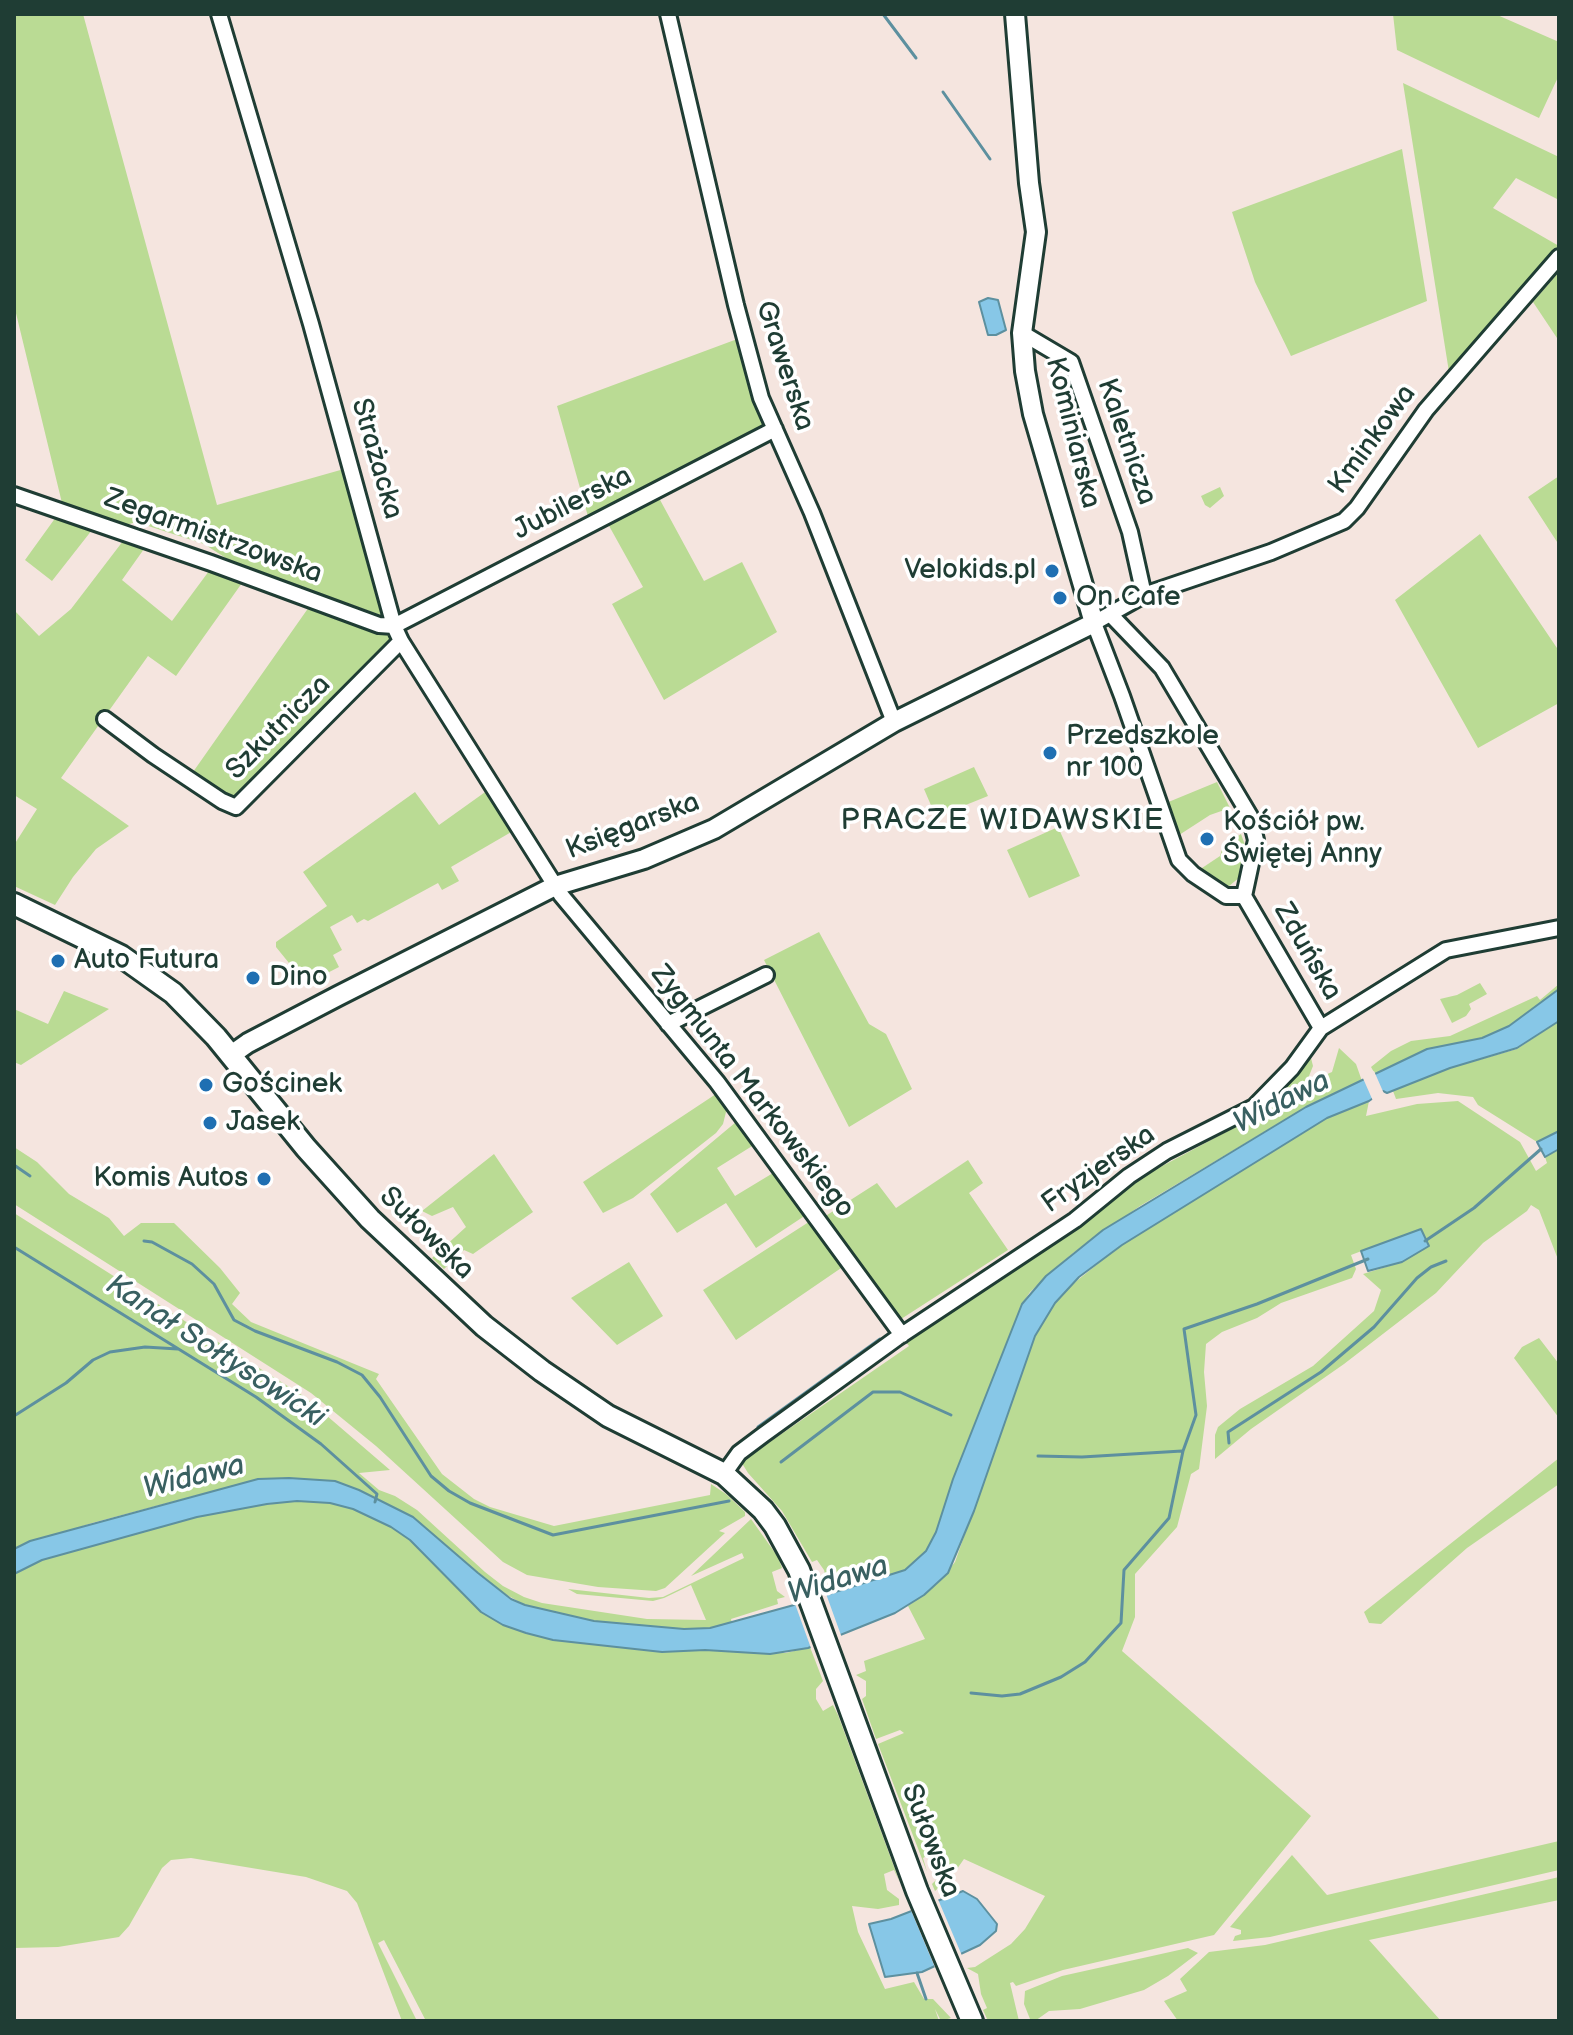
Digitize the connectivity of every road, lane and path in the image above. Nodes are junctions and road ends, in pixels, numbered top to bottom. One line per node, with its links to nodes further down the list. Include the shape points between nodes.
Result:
1 (219, 14): 10 (street, Strażacka)
2 (668, 14): 6 (street, Grawerska, via 736,305 761,398)
3 (1015, 14): 5 (street, Kominiarska, via 1036,232)
4 (1559, 257): 8 (street, Kminkowa, via 1426,410 1349,517 1271,552)
5 (1022, 333): 8 (street, Kaletnicza, via 1071,362 1130,532); 9 (street, Kominiarska, via 1033,414)
6 (775, 429): 10 (street, Jubilerska); 13 (street, Grawerska)
7 (14, 495): 10 (street, Zegarmistrzowska)
8 (1143, 591): 9 (street, Kminkowa)
9 (1102, 619): 13 (street, Księgarska); 15 (street, via 1174,852 1193,874 1226,896); 15 (street, Zduńska, via 1116,623 1162,668 1250,816 1256,840)
10 (394, 626): 11 (street, Strażacka)
11 (401, 641): 12 (street, Szkutnicza, via 236,807); 14 (street, Strażacka)
12 (105, 719)
13 (894, 722): 14 (street, Księgarska, via 714,829 644,859)
14 (555, 886): 19 (street, Zygmunta Markowskiego); 21 (street, Księgarska)
15 (1244, 896): 20 (street, Zduńska)
16 (14, 904): 21 (main road, Sułowska, via 146,972 191,1010)
17 (1559, 928): 20 (street, Fryzjerska, via 1446,950)
18 (766, 975): 19 (street)
19 (668, 1024): 22 (street, Zygmunta Markowskiego, via 812,1208)
20 (1321, 1028): 22 (street, Fryzjerska, via 1254,1107 1148,1162 1075,1220)
21 (231, 1055): 23 (main road, Sułowska, via 370,1219 484,1326 608,1416)
22 (902, 1335): 23 (street, Fryzjerska, via 745,1449)
23 (724, 1474): 24 (main road, Sułowska, via 775,1526 807,1590 917,1891)
24 (972, 2021)

